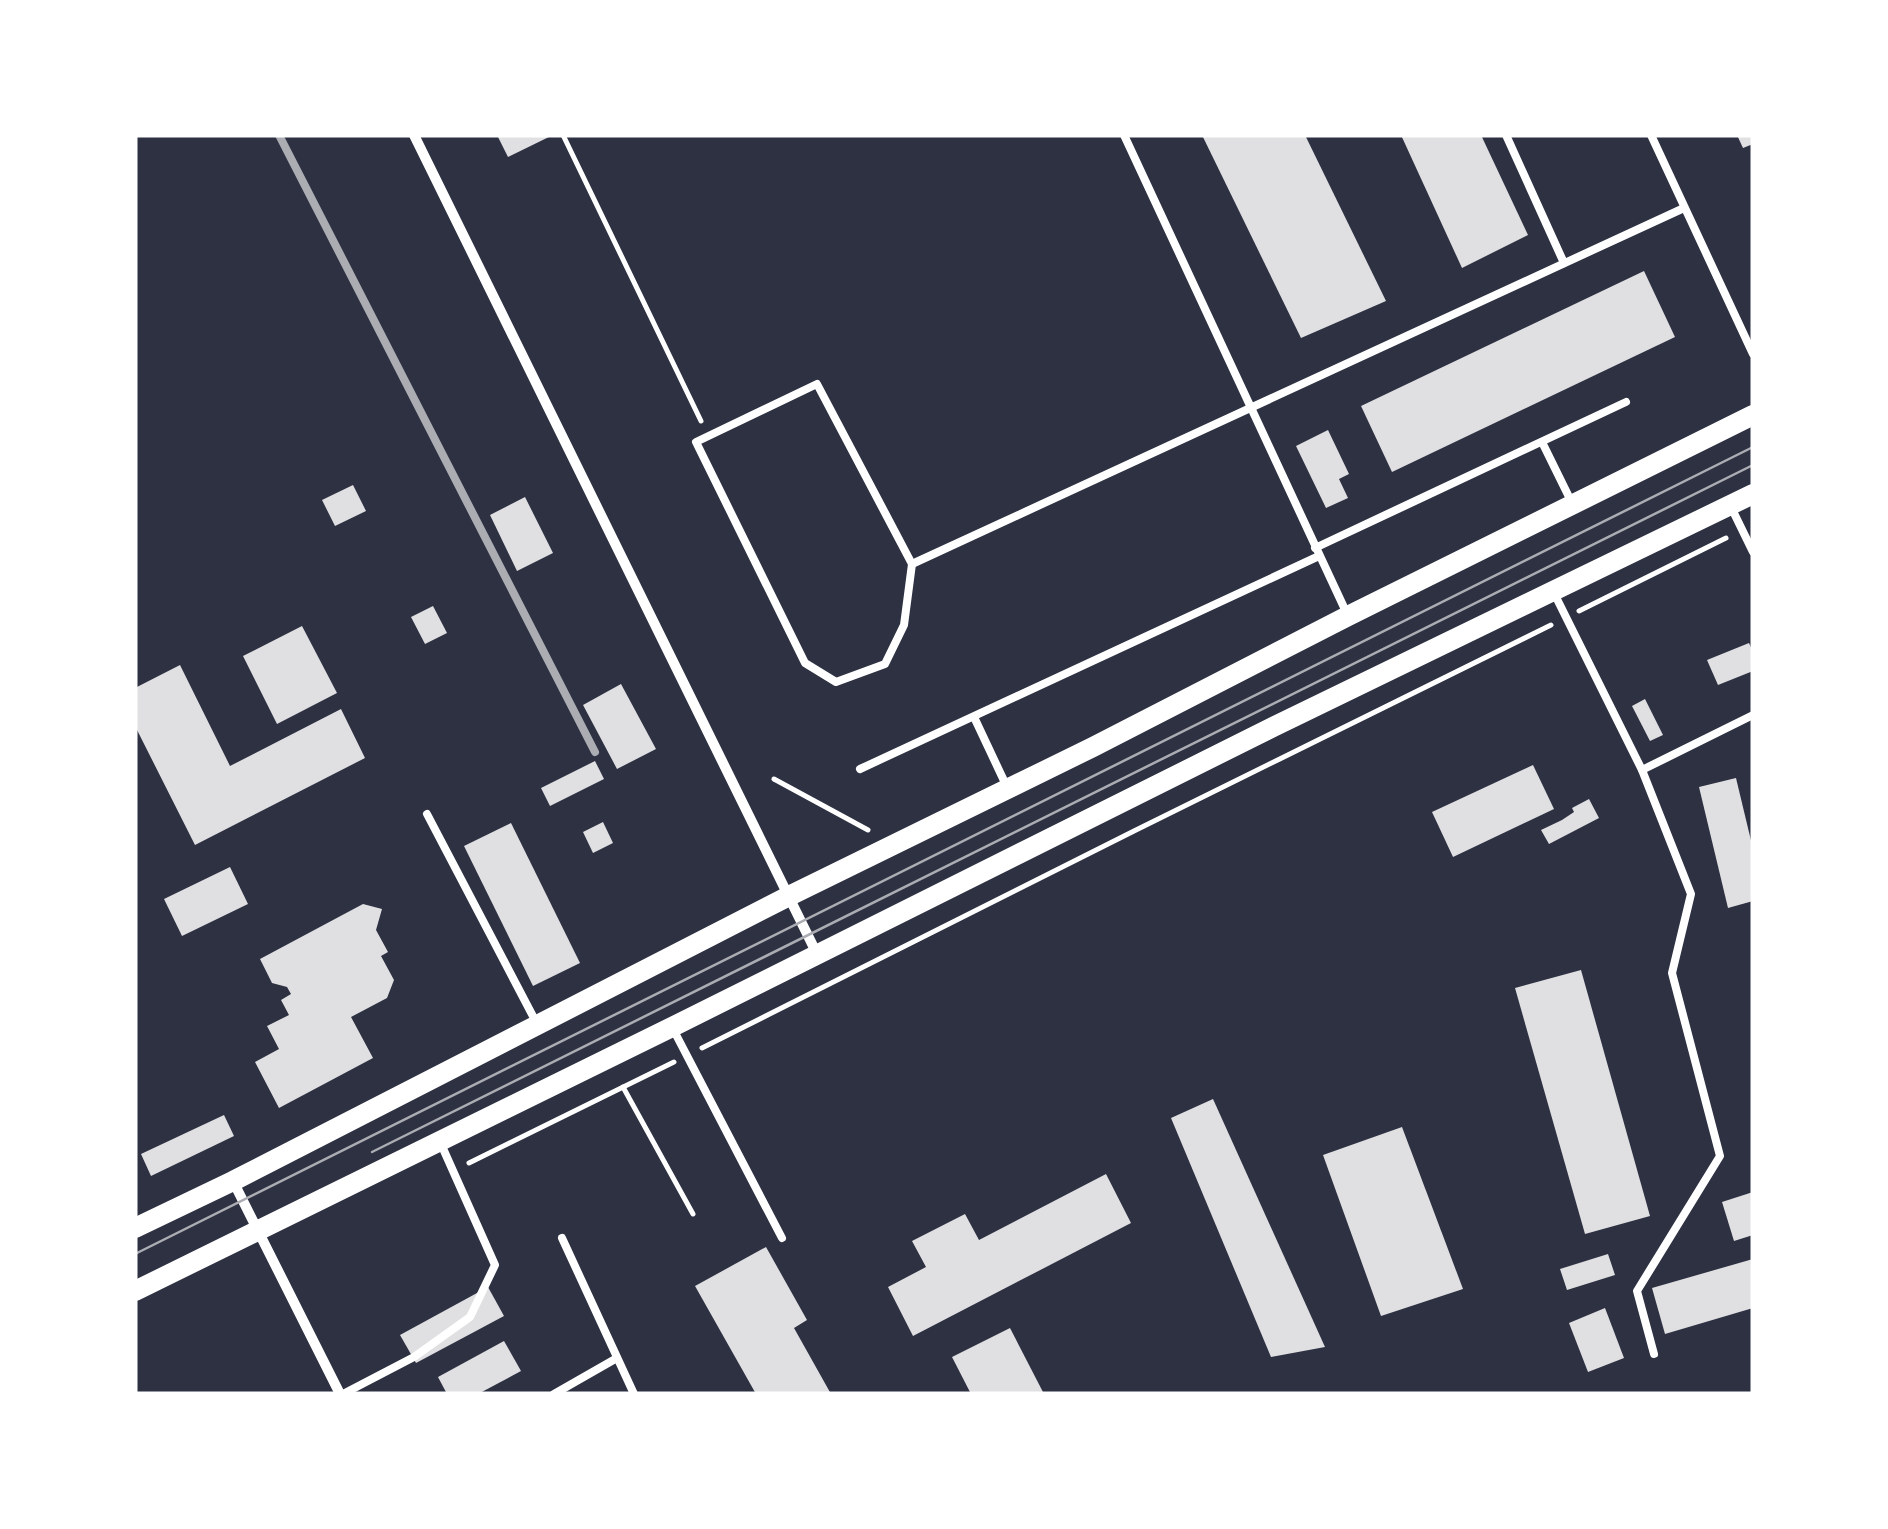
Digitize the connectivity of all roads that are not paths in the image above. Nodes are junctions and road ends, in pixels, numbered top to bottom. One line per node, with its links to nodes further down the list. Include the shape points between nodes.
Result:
1 (414, 135): 28 (street)
2 (1124, 135): 11 (lane)
3 (1506, 135): 6 (lane)
4 (1651, 135): 5 (lane)
5 (1684, 208): 6 (lane); 8 (lane)
6 (1564, 263): 11 (lane)
7 (1753, 322): 8 (lane)
8 (1740, 328): 9 (lane)
9 (1753, 354)
10 (1626, 402): 13 (lane)
11 (1249, 408): 17 (lane); 19 (lane)
12 (1753, 415): 15 (main road)
13 (1542, 442): 15 (lane); 17 (lane)
14 (1753, 494): 16 (main road)
15 (1573, 505): 21 (main road)
16 (1730, 505): 18 (lane); 20 (main road)
17 (1317, 552): 21 (lane); 23 (lane)
18 (1753, 552)
19 (912, 564): 19 (lane, via 817,384 696,442 804,663 836,682 886,664 904,625)
20 (1553, 591): 25 (lane); 29 (main road)
21 (1348, 616): 26 (main road)
22 (1753, 715): 25 (lane)
23 (974, 716): 24 (lane); 26 (lane)
24 (860, 770)
25 (1642, 770): 39 (lane, via 1691,894 1672,973 1720,1156 1637,1291)
26 (1008, 788): 28 (main road)
27 (427, 814): 30 (lane)
28 (789, 896): 29 (street); 30 (main road)
29 (817, 954): 31 (main road)
30 (538, 1025): 33 (main road)
31 (672, 1028): 32 (main road); 37 (lane)
32 (439, 1140): 35 (main road); 41 (lane, via 495,1264 470,1317 414,1357)
33 (233, 1181): 34 (main road); 35 (street)
34 (135, 1228)
35 (257, 1229): 38 (main road); 41 (street)
36 (562, 1238): 40 (lane)
37 (782, 1238)
38 (135, 1291)
39 (1654, 1354)
40 (618, 1358): 42 (lane); 43 (lane)
41 (342, 1394)
42 (554, 1394)
43 (634, 1394)

